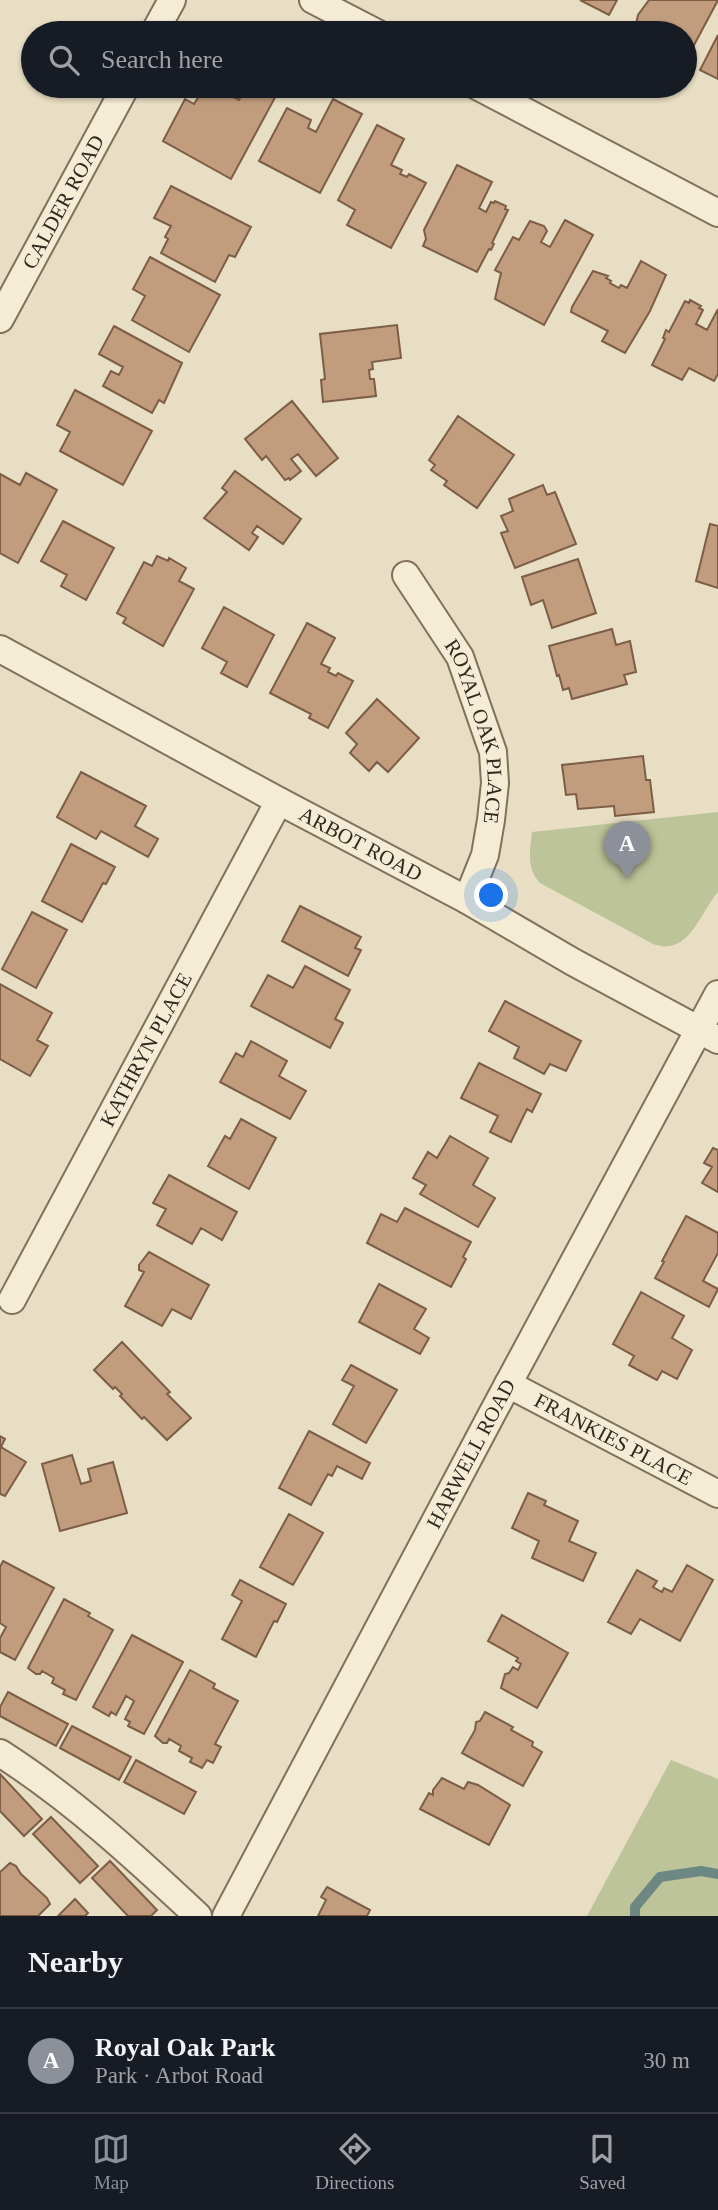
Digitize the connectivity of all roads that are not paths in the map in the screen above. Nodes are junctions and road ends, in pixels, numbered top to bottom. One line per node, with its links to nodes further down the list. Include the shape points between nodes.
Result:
1 (172, 0): 3 (street)
2 (313, 0): 4 (street)
3 (161, 21)
4 (354, 21)
5 (120, 98): 8 (street, CALDER ROAD)
6 (500, 98): 7 (street)
7 (718, 213)
8 (0, 319)
9 (406, 575): 12 (street, ROYAL OAK PLACE, via 460,657 492,752 495,783 489,832)
10 (0, 649): 11 (street, ARBOT ROAD)
11 (279, 801): 12 (street, ARBOT ROAD); 15 (street, KATHRYN PLACE)
12 (467, 900): 14 (street, ARBOT ROAD)
13 (718, 994): 14 (street, HARWELL ROAD)
14 (708, 1034): 16 (street, HARWELL ROAD)
15 (12, 1300)
16 (508, 1384): 17 (street, FRANKIES PLACE); 20 (street, HARWELL ROAD)
17 (718, 1494)
18 (0, 1754): 19 (street, via 31,1773 133,1856)
19 (198, 1916)
20 (226, 1916)

